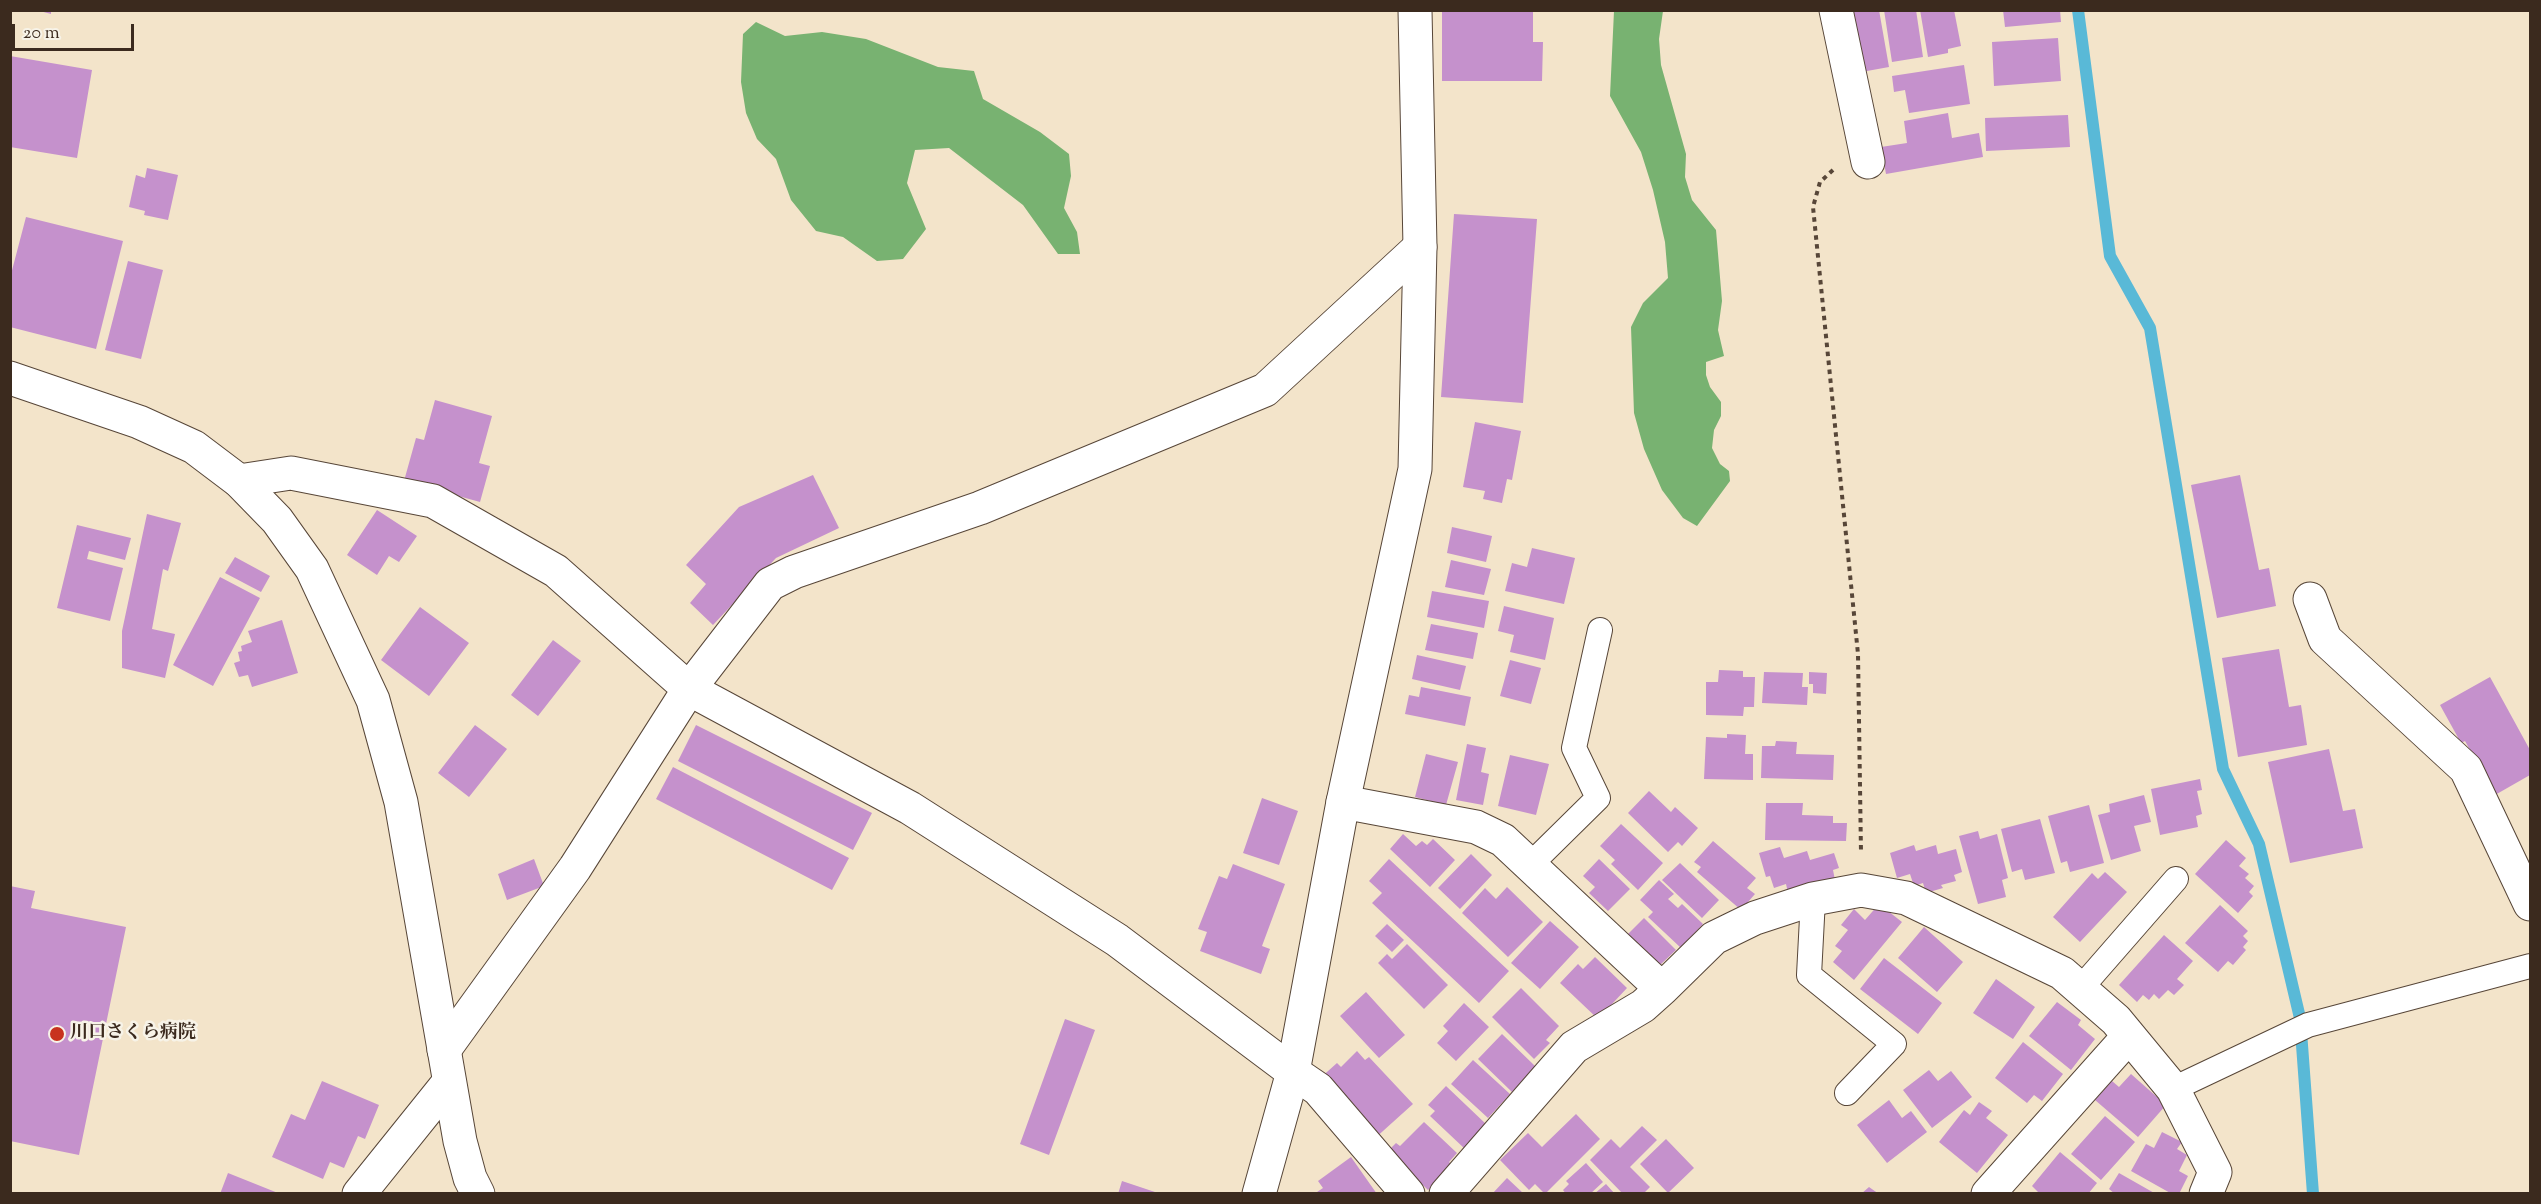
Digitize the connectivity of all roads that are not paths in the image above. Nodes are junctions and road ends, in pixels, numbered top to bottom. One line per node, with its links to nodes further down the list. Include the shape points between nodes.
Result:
1 (1415, 10): 4 (street)
2 (1836, 10): 3 (street)
3 (1868, 162)
4 (1420, 247): 9 (street, via 1265,390 980,508 794,572 771,584); 10 (street, via 1415,469)
5 (10, 378): 6 (street, via 139,422 194,447)
6 (238, 481): 9 (street, via 291,473 433,501 556,571); 19 (street, via 277,520 312,569 373,700 401,802)
7 (2310, 599): 14 (street, via 2325,639 2466,769)
8 (1600, 630): 11 (lane, via 1574,748 1598,798)
9 (689, 689): 19 (street, via 575,868); 20 (street, via 920,814 1117,940)
10 (1343, 802): 11 (street, via 1476,827 1503,840); 20 (street)
11 (1530, 866): 16 (street)
12 (2176, 879): 17 (lane)
13 (1813, 899): 16 (street, via 1755,918 1714,938); 17 (street, via 1861,890 1906,898 2062,973); 23 (lane, via 1809,975 1894,1044)
14 (2530, 904)
15 (2530, 966): 22 (lane, via 2308,1025)
16 (1662, 989): 28 (street, via 1643,1006 1574,1047)
17 (2080, 989): 18 (street)
18 (2129, 1036): 22 (street); 29 (street)
19 (444, 1050): 21 (street)
20 (1293, 1072): 26 (street); 27 (street, via 1318,1089)
21 (449, 1082): 24 (street); 25 (street, via 460,1141)
22 (2174, 1089): 30 (street, via 2215,1172)
23 (1847, 1094)
24 (358, 1194)
25 (478, 1194)
26 (1259, 1194)
27 (1408, 1194)
28 (1446, 1194)
29 (1988, 1194)
30 (2206, 1194)

